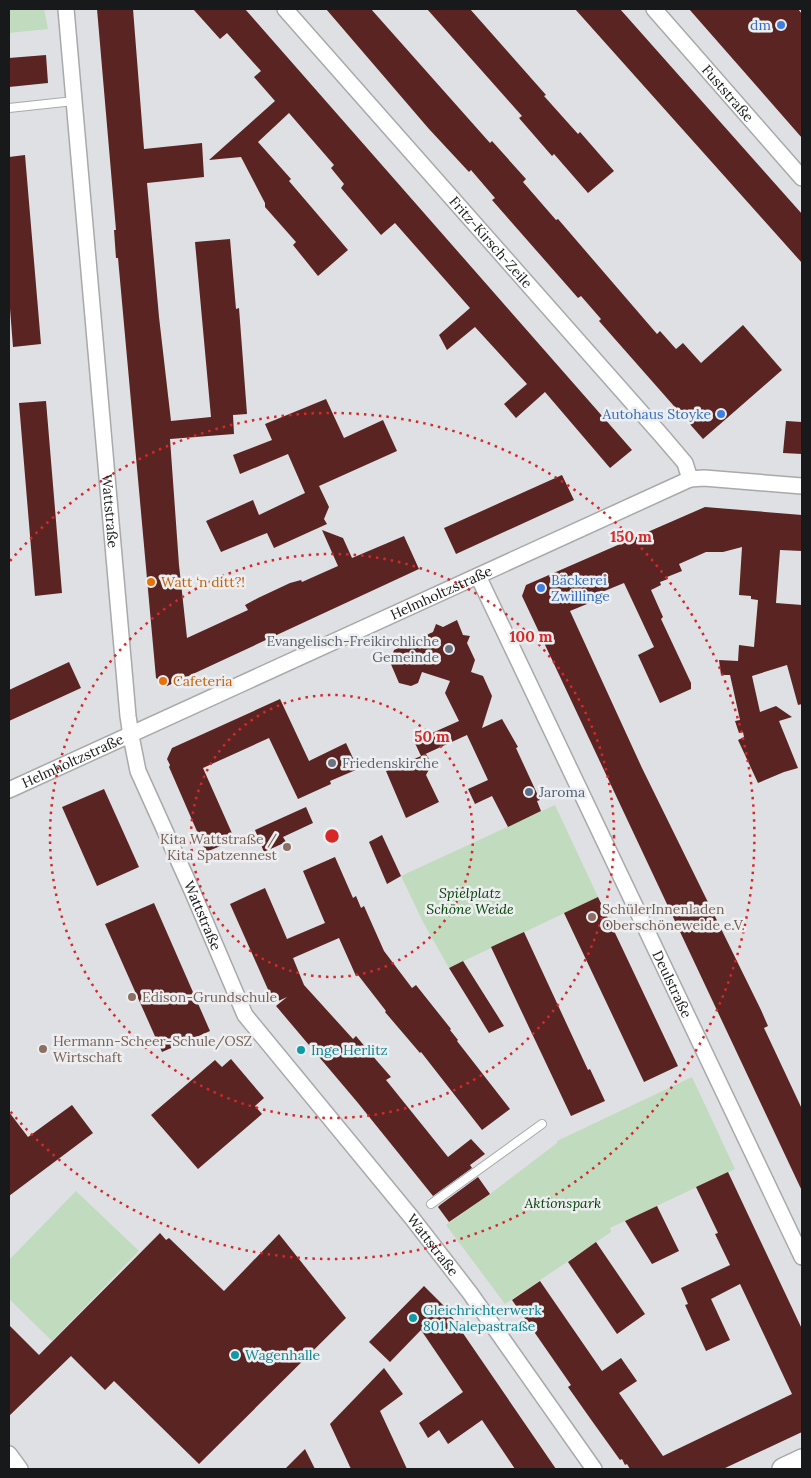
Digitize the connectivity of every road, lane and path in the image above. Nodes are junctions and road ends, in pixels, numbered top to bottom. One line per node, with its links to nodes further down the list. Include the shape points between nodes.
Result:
1 (66, 9): 4 (street, Wattstraße)
2 (285, 9): 7 (street, Fritz-Kirsch-Zeile, via 668,443 685,463)
3 (654, 9): 6 (street, Fuststraße)
4 (74, 101): 5 (lane); 10 (street, Wattstraße)
5 (9, 108)
6 (802, 178)
7 (690, 479): 8 (street, Helmholtzstraße); 9 (street, Helmholtzstraße)
8 (802, 486)
9 (478, 576): 10 (street, Helmholtzstraße); 14 (street, Deulstraße)
10 (131, 736): 11 (street, Helmholtzstraße); 18 (street, Wattstraße, via 138,771 245,1015 470,1293)
11 (9, 790)
12 (542, 1124): 13 (lane)
13 (431, 1204)
14 (802, 1258)
15 (9, 1454): 17 (street)
16 (802, 1460): 19 (main road)
17 (20, 1469)
18 (594, 1469)
19 (783, 1469)

